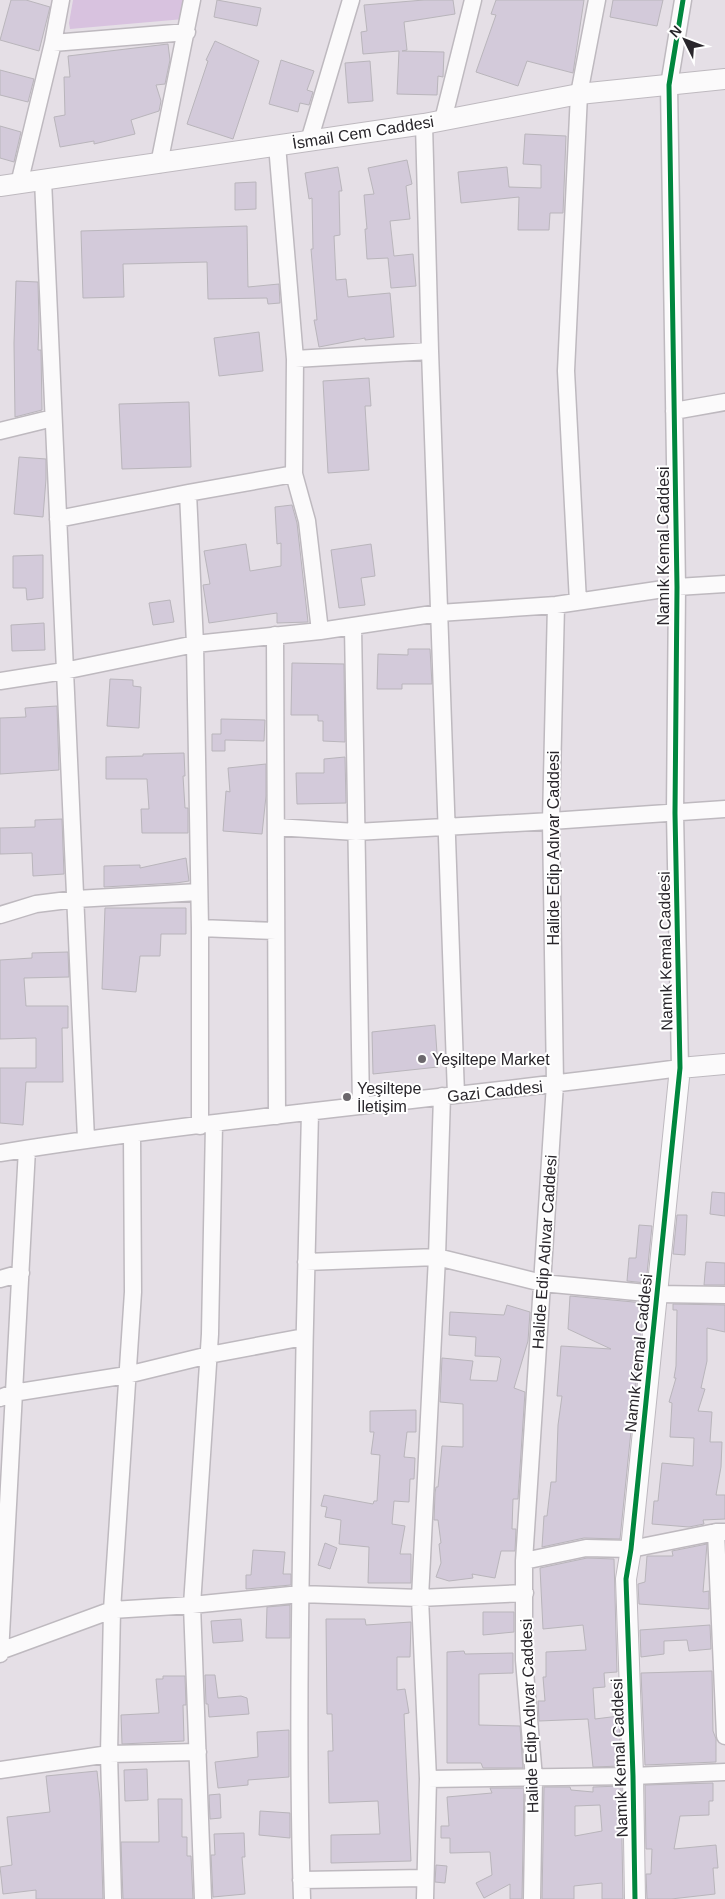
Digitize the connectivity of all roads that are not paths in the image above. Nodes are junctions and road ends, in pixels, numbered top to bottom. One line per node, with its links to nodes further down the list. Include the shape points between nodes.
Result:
1 (61, 0): 8 (street)
2 (192, 0): 7 (street)
3 (351, 0): 14 (street)
4 (473, 0): 12 (street)
5 (597, 0): 11 (street)
6 (683, 0): 10 (street, Namık Kemal Caddesi)
7 (186, 32): 8 (street); 16 (street)
8 (53, 44): 18 (street)
9 (725, 79): 10 (street, İsmail Cem Caddesi)
10 (669, 85): 11 (street, İsmail Cem Caddesi); 22 (street, Namık Kemal Caddesi)
11 (579, 94): 12 (street, İsmail Cem Caddesi); 30 (street, via 566,371)
12 (443, 120): 13 (street, İsmail Cem Caddesi)
13 (424, 124): 14 (street, İsmail Cem Caddesi); 19 (street)
14 (309, 141): 15 (street, İsmail Cem Caddesi)
15 (277, 145): 16 (street, İsmail Cem Caddesi); 20 (street)
16 (159, 164): 17 (street, İsmail Cem Caddesi)
17 (43, 180): 18 (street, İsmail Cem Caddesi); 23 (street)
18 (9, 185)
19 (430, 351): 20 (street); 32 (street)
20 (295, 359): 25 (street)
21 (725, 402): 22 (street)
22 (674, 410): 29 (street, Namık Kemal Caddesi)
23 (53, 418): 24 (street); 27 (street)
24 (0, 431)
25 (294, 474): 26 (street); 34 (street, via 307,522)
26 (188, 493): 27 (street); 36 (street)
27 (58, 519): 37 (street)
28 (725, 584): 29 (street)
29 (676, 587): 30 (street); 40 (street, Namık Kemal Caddesi)
30 (578, 602): 31 (street)
31 (556, 605): 32 (street); 41 (street, Halide Edip Adıvar Caddesi)
32 (439, 613): 33 (street); 43 (street)
33 (352, 626): 34 (street); 44 (street)
34 (320, 631): 35 (street)
35 (275, 635): 36 (street); 42 (street)
36 (195, 644): 37 (street); 45 (street)
37 (64, 671): 38 (street); 46 (street)
38 (0, 681)
39 (725, 809): 40 (street)
40 (675, 813): 41 (street); 51 (street, Namık Kemal Caddesi)
41 (551, 821): 43 (street); 52 (street, Halide Edip Adıvar Caddesi)
42 (276, 827): 44 (street); 49 (street)
43 (447, 827): 44 (street); 53 (street)
44 (356, 832): 54 (street)
45 (199, 892): 46 (street); 48 (street)
46 (76, 899): 47 (street, via 36,904); 59 (street)
47 (0, 915)
48 (200, 928): 49 (street); 57 (street)
49 (276, 931): 56 (street)
50 (725, 1064): 51 (street, Gazi Caddesi)
51 (680, 1068): 52 (street, Gazi Caddesi); 67 (street, Namık Kemal Caddesi)
52 (555, 1084): 53 (street, Gazi Caddesi); 66 (street, Halide Edip Adıvar Caddesi)
53 (449, 1096): 54 (street, Gazi Caddesi); 62 (street)
54 (361, 1106): 55 (street, Gazi Caddesi)
55 (310, 1112): 56 (street, Gazi Caddesi); 63 (street)
56 (277, 1116): 57 (street, Gazi Caddesi)
57 (207, 1125): 58 (street, Gazi Caddesi); 70 (street)
58 (132, 1134): 59 (street, Gazi Caddesi); 71 (street, via 133,1292)
59 (86, 1139): 60 (street, Gazi Caddesi)
60 (28, 1149): 61 (street, Gazi Caddesi); 64 (street)
61 (0, 1153)
62 (437, 1257): 63 (street); 66 (street); 78 (street)
63 (306, 1262): 69 (street)
64 (21, 1273): 65 (street); 72 (street)
65 (0, 1279)
66 (542, 1283): 67 (street); 75 (street, Halide Edip Adıvar Caddesi)
67 (657, 1294): 68 (street); 74 (street, Namık Kemal Caddesi)
68 (725, 1295)
69 (304, 1338): 70 (street); 77 (street)
70 (209, 1355): 71 (street); 79 (street)
71 (127, 1375): 72 (street); 80 (street)
72 (6, 1395): 81 (street)
73 (721, 1532): 74 (street); 82 (street)
74 (631, 1549): 75 (street, via 586,1548); 87 (street, Namık Kemal Caddesi, via 626,1579)
75 (524, 1562): 76 (street, Halide Edip Adıvar Caddesi)
76 (525, 1593): 78 (street); 88 (street, Halide Edip Adıvar Caddesi, via 524,1660)
77 (300, 1594): 78 (street); 79 (street); 91 (street, via 298,1788)
78 (420, 1598): 89 (street)
79 (192, 1605): 80 (street); 83 (street)
80 (112, 1610): 81 (street); 84 (street)
81 (0, 1652)
82 (725, 1736)
83 (198, 1752): 84 (street); 93 (street)
84 (109, 1754): 85 (street); 92 (street)
85 (0, 1770)
86 (725, 1772): 87 (street)
87 (633, 1776): 88 (street); 97 (street, Namık Kemal Caddesi)
88 (534, 1778): 89 (street); 96 (street, Halide Edip Adıvar Caddesi)
89 (428, 1779): 90 (street)
90 (425, 1878): 91 (street); 95 (street)
91 (301, 1880): 94 (street)
92 (113, 1899)
93 (203, 1899)
94 (302, 1899)
95 (425, 1899)
96 (532, 1899)
97 (635, 1899)

